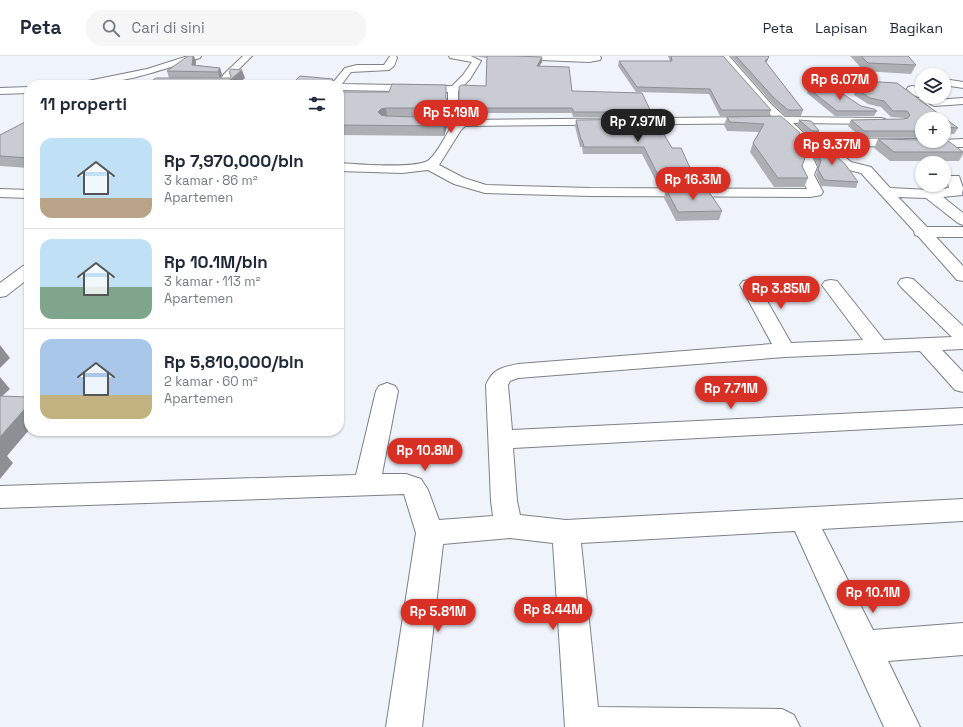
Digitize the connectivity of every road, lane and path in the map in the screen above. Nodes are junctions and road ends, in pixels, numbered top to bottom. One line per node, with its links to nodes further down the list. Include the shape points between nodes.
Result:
1 (197, 56): 10 (street, via 149,71)
2 (248, 56): 12 (street)
3 (453, 56): 18 (street, via 477,61 459,87)
4 (516, 56): 7 (street)
5 (596, 56): 7 (street, via 597,58 589,59)
6 (724, 56): 27 (street)
7 (556, 57)
8 (393, 58): 13 (street, via 386,68 348,70)
9 (150, 76): 11 (street)
10 (107, 80)
11 (143, 80)
12 (224, 80)
13 (340, 80)
14 (951, 83): 15 (street)
15 (963, 85)
16 (344, 87): 18 (street)
17 (24, 90): 19 (street)
18 (453, 90): 29 (street, via 453,107)
19 (0, 91)
20 (951, 95): 21 (street)
21 (963, 97)
22 (963, 101): 23 (street)
23 (951, 102)
24 (936, 104): 26 (street)
25 (874, 110): 27 (street, via 890,121)
26 (946, 110)
27 (782, 120): 29 (street); 30 (street)
28 (435, 121): 29 (street)
29 (462, 123): 33 (street, via 456,128 434,163)
30 (806, 142): 31 (street); 33 (street, via 802,147 810,167 807,175 816,192 810,193 485,189 459,181)
31 (822, 143): 32 (street); 36 (street, via 846,165 866,170)
32 (963, 143)
33 (429, 166): 34 (street)
34 (344, 167)
35 (954, 177): 39 (street, via 957,192)
36 (885, 192): 39 (street); 41 (street)
37 (0, 193): 38 (street)
38 (24, 194)
39 (930, 194): 40 (street)
40 (963, 220)
41 (921, 232): 42 (street); 44 (street)
42 (963, 232)
43 (24, 274): 48 (street)
44 (963, 275)
45 (907, 283): 49 (street)
46 (749, 285): 53 (street)
47 (831, 285): 52 (street)
48 (0, 292)
49 (963, 337)
50 (963, 343): 51 (street)
51 (925, 344): 52 (street); 54 (street)
52 (878, 346): 53 (street)
53 (785, 350): 57 (street, via 526,370 504,374 499,378 497,385)
54 (963, 385)
55 (387, 391): 58 (street)
56 (963, 416): 57 (street)
57 (501, 440): 62 (street, via 504,501)
58 (367, 485): 59 (street); 64 (street, via 412,486)
59 (0, 497)
60 (963, 510): 61 (street)
61 (804, 520): 63 (street); 66 (street)
62 (510, 526): 63 (street); 64 (street)
63 (566, 532): 67 (street)
64 (430, 533): 68 (street)
65 (963, 639): 66 (street)
66 (865, 647): 71 (street)
67 (583, 725): 69 (street)
68 (404, 727)
69 (742, 727): 70 (street)
70 (782, 727)
71 (902, 727)

